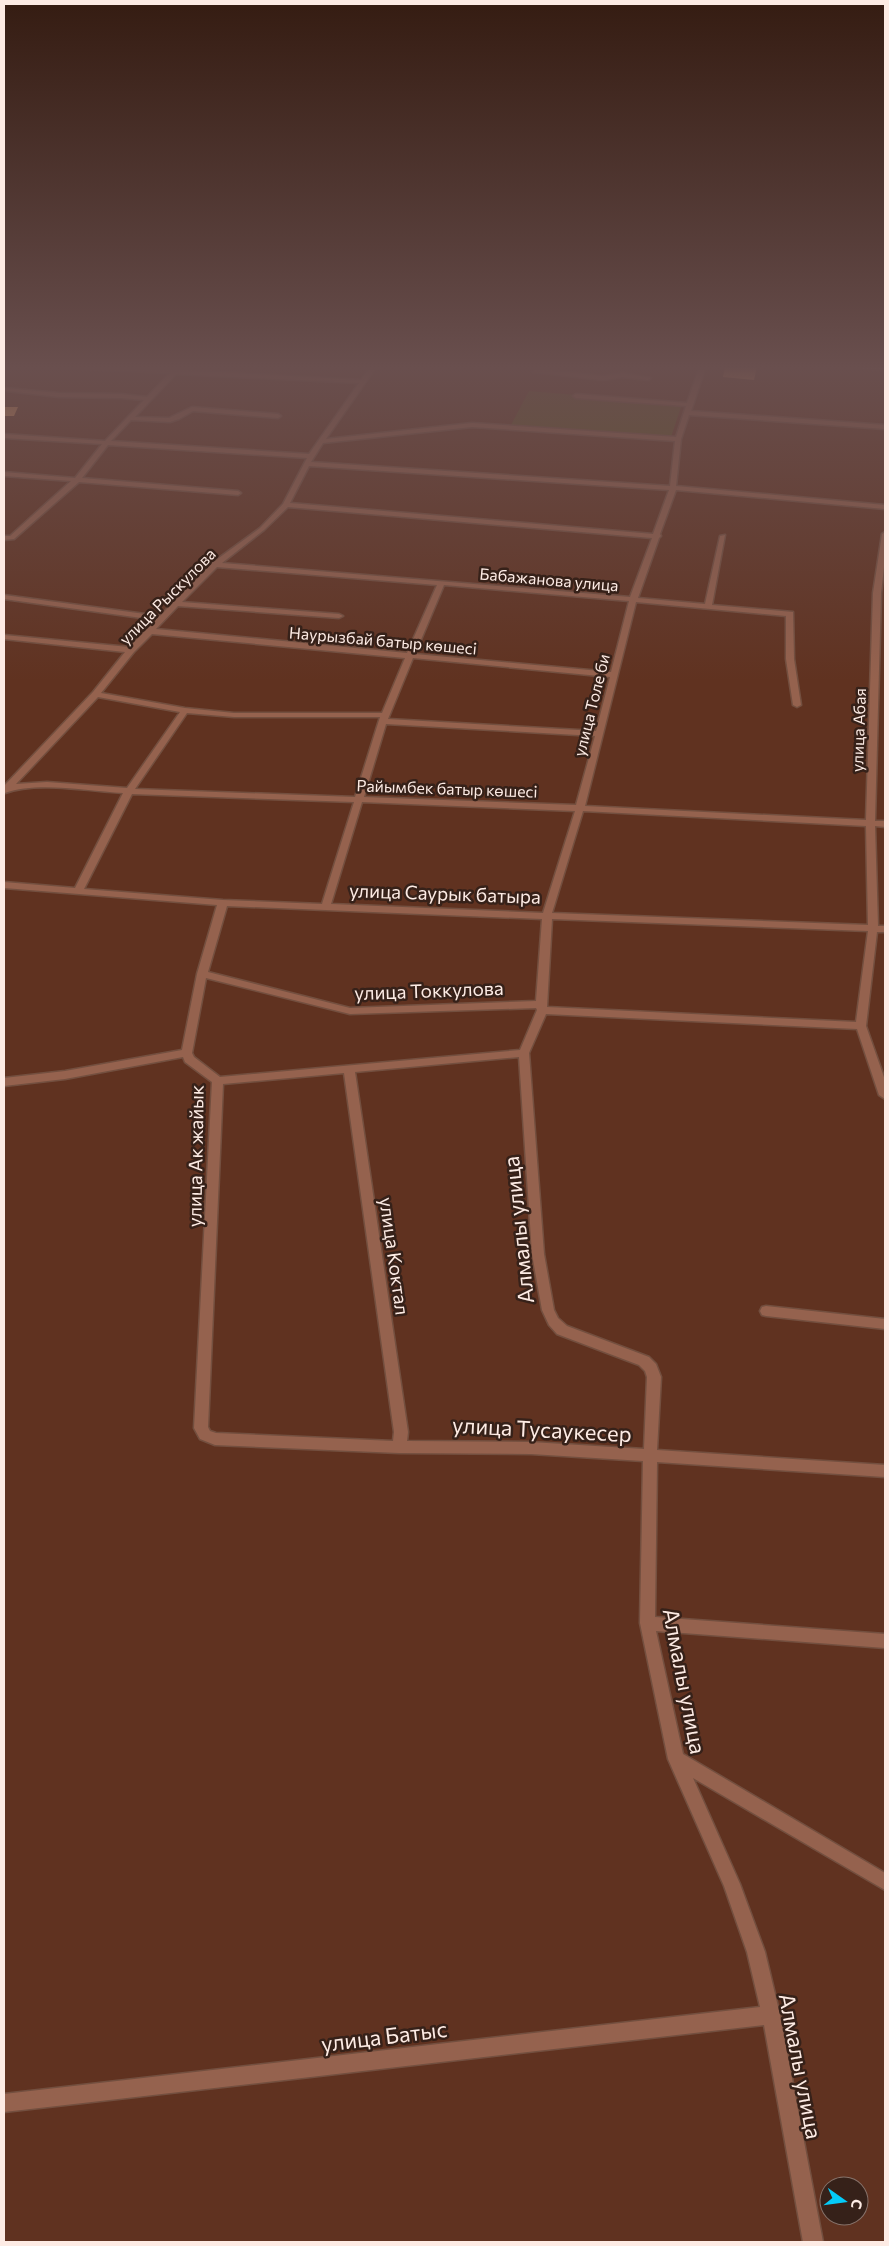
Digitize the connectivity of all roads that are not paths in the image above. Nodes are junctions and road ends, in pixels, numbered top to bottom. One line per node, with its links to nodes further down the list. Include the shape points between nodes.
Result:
1 (84, 471): 6 (street)
2 (305, 471): 9 (street, улица Рыскулова)
3 (412, 471): 7 (street)
4 (675, 471): 7 (street, улица Толе би)
5 (5, 475): 6 (street)
6 (77, 480): 8 (street); 14 (street, via 12,538)
7 (673, 488): 10 (street); 12 (street, улица Толе би)
8 (238, 493)
9 (286, 505): 12 (street); 15 (street, улица Рыскулова, via 262,530)
10 (885, 507)
11 (885, 534): 24 (street, улица Абая)
12 (658, 536): 18 (street, улица Толе би)
13 (723, 536): 20 (street)
14 (4, 538)
15 (215, 565): 16 (street, Бабажанова улица); 19 (street, улица Рыскулова)
16 (441, 583): 18 (street, Бабажанова улица); 28 (street)
17 (4, 597): 22 (street)
18 (634, 600): 20 (street, Бабажанова улица); 29 (street, улица Толе би)
19 (177, 604): 21 (street); 22 (street, улица Рыскулова)
20 (708, 607): 31 (street, Бабажанова улица, via 790,614 790,659)
21 (339, 616)
22 (162, 619): 23 (street, улица Рыскулова)
23 (149, 631): 27 (street, улица Рыскулова); 28 (street, Наурызбай батыр көшесі)
24 (876, 632): 25 (street); 39 (street, улица Абая)
25 (885, 633)
26 (6, 639): 27 (street)
27 (131, 650): 30 (street, улица Рыскулова)
28 (412, 656): 29 (street, Наурызбай батыр көшесі); 33 (street)
29 (613, 675): 34 (street, улица Толе би)
30 (96, 694): 32 (street); 35 (street, улица Рыскулова)
31 (796, 705)
32 (185, 710): 33 (street, via 234,715); 36 (street)
33 (384, 718): 34 (street); 37 (street)
34 (598, 734): 38 (street, улица Толе би, via 586,788)
35 (6, 789): 36 (street, Райымбек батыр көшесі, via 47,785)
36 (129, 792): 37 (street, Райымбек батыр көшесі); 42 (street)
37 (360, 800): 38 (street, Райымбек батыр көшесі); 44 (street)
38 (578, 808): 39 (street, Райымбек батыр көшесі); 45 (street, улица Толе би)
39 (870, 823): 40 (street, Райымбек батыр көшесі); 46 (street, улица Абая)
40 (885, 824)
41 (4, 885): 42 (street, улица Саурык батыра)
42 (78, 892): 43 (street, улица Саурык батыра)
43 (223, 903): 44 (street, улица Саурык батыра); 48 (street)
44 (326, 906): 45 (street, улица Саурык батыра)
45 (547, 915): 46 (street, улица Саурык батыра); 49 (street, улица Толе би)
46 (873, 927): 47 (street, улица Саурык батыра); 50 (street, улица Абая)
47 (885, 929)
48 (202, 974): 49 (street, улица Токкулова, via 350,1011); 51 (street)
49 (541, 1007): 50 (street, улица Токкулова); 52 (street, улица Толе би)
50 (862, 1026): 56 (street)
51 (187, 1053): 54 (street, улица Ак жайык, via 189,1059); 55 (street, via 65,1075)
52 (524, 1053): 53 (street); 61 (street, Алмалы улица, via 538,1254 548,1310 562,1330 644,1361 651,1368 654,1377)
53 (349, 1070): 54 (street); 60 (street, улица Коктал, via 401,1432)
54 (218, 1081): 59 (street, улица Ак жайык)
55 (4, 1082)
56 (885, 1094)
57 (766, 1311): 58 (street)
58 (885, 1324)
59 (201, 1428): 60 (street, улица Тусаукесер, via 215,1439)
60 (399, 1446): 61 (street, улица Тусаукесер, via 531,1448)
61 (650, 1456): 62 (street, улица Тусаукесер); 63 (street, Алмалы улица)
62 (885, 1471)
63 (647, 1623): 64 (street); 65 (street, Алмалы улица)
64 (885, 1641)
65 (676, 1759): 66 (street); 67 (street, Алмалы улица, via 732,1884 756,1952)
66 (885, 1882)
67 (770, 2015): 68 (street, улица Батыс); 69 (street, Алмалы улица)
68 (4, 2103)
69 (813, 2242)

